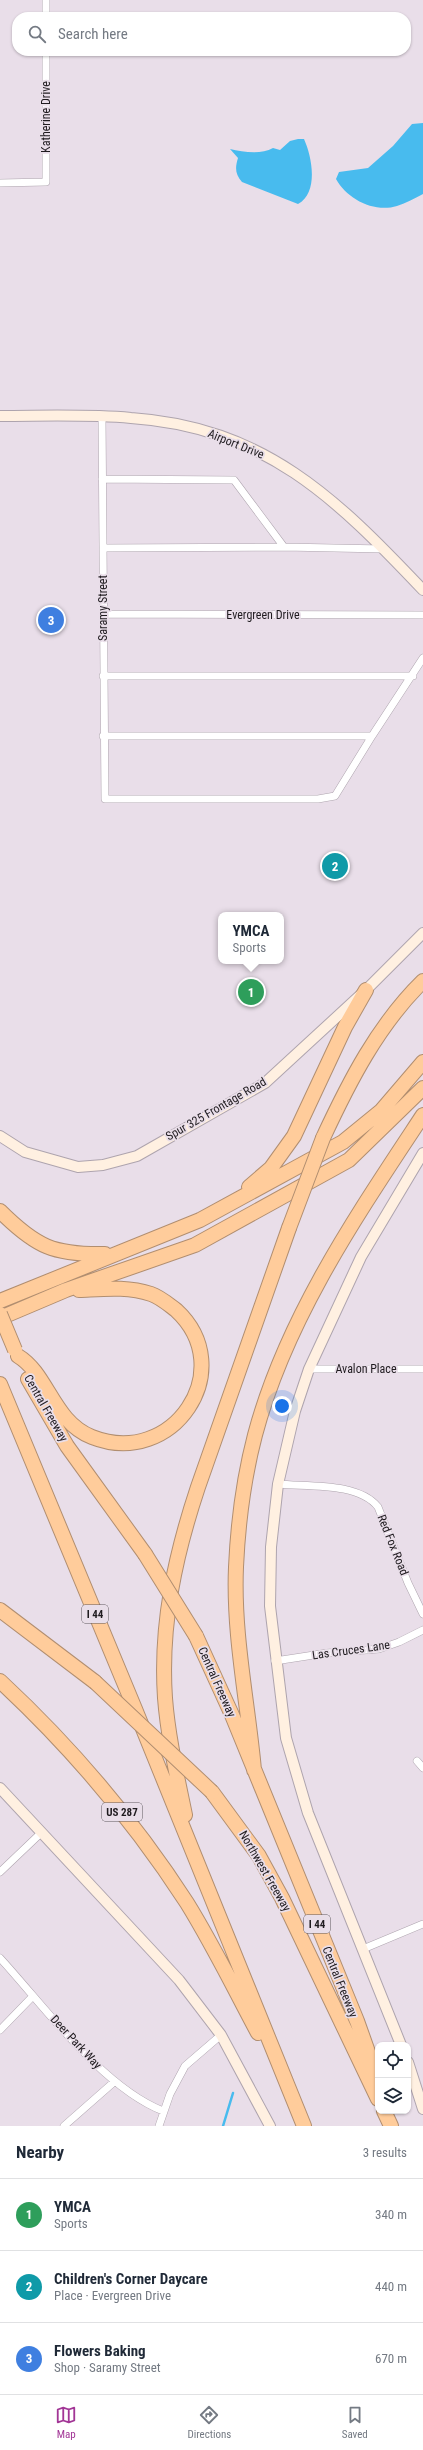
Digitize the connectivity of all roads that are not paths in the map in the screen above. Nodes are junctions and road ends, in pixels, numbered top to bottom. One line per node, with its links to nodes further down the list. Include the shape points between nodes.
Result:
1 (46, 0): 2 (street)
2 (46, 12)
3 (46, 56): 4 (street, Katherine Drive, via 46,182)
4 (0, 182)
5 (0, 416): 6 (main road, Airport Drive)
6 (102, 417): 7 (street, Saramy Street); 10 (main road, Airport Drive, via 164,422 223,436 251,448 300,475 349,514)
7 (102, 479): 8 (street, via 234,480); 9 (street, Saramy Street)
8 (284, 547): 9 (street); 10 (street)
9 (103, 548): 12 (street, Saramy Street)
10 (385, 549): 11 (main road, Airport Drive)
11 (423, 590)
12 (103, 614): 13 (street, Evergreen Drive); 15 (street, Saramy Street)
13 (423, 615)
14 (423, 658): 16 (street)
15 (103, 676): 16 (street); 17 (street, Saramy Street)
16 (413, 676): 18 (street)
17 (103, 736): 18 (street); 18 (street, Saramy Street, via 105,799 318,799 335,796)
18 (372, 736)
19 (423, 932): 22 (main road, Spur 325 Frontage Road)
20 (423, 970): 23 (highway)
21 (423, 981): 23 (highway)
22 (366, 990): 28 (main road, Spur 325 Frontage Road, via 265,1083 136,1156 103,1165 78,1167 25,1152); 31 (highway, via 345,1026 294,1136 271,1168)
23 (411, 993): 53 (highway, bridge, via 347,1085 323,1138 187,1520 168,1603 165,1699)
24 (423, 1062): 31 (highway, via 381,1111 343,1142)
25 (423, 1088): 34 (highway, via 349,1160 195,1245)
26 (423, 1115): 30 (highway)
27 (423, 1128): 30 (highway)
28 (0, 1136)
29 (423, 1153): 39 (main road, via 361,1257)
30 (396, 1156): 50 (highway, via 322,1275 294,1330 271,1386 255,1435 245,1483 236,1568 239,1644)
31 (227, 1206): 33 (highway, via 200,1220)
32 (0, 1211): 33 (highway, via 26,1236 49,1249 76,1254)
33 (113, 1254): 35 (highway)
34 (66, 1290): 37 (highway); 38 (highway, via 136,1290 152,1294 180,1314 190,1327 200,1359 198,1385 186,1413 168,1430 143,1442 116,1443 91,1437 60,1412 28,1362)
35 (0, 1301)
36 (0, 1314): 38 (highway, Central Freeway / I 44, bridge)
37 (0, 1318)
38 (16, 1353): 50 (highway, Central Freeway / I 44, bridge, via 52,1424 145,1554 196,1636)
39 (309, 1369): 40 (street, Avalon Place); 42 (main road, via 295,1411)
40 (423, 1369)
41 (0, 1384): 53 (highway, I 44)
42 (278, 1484): 44 (street, Red Fox Road, via 354,1490 373,1500); 46 (main road, via 271,1547 270,1598)
43 (0, 1610): 66 (highway, Northwest Freeway, bridge, via 95,1682 212,1792 259,1856 282,1898)
44 (423, 1614)
45 (423, 1630): 46 (street, Las Cruces Lane, via 399,1642 379,1648)
46 (276, 1661): 56 (main road, via 286,1738 308,1813)
47 (0, 1681): 65 (highway, US 287, via 43,1722 86,1769 153,1853 187,1904)
48 (418, 1761): 49 (street)
49 (423, 1768)
50 (254, 1770): 63 (highway, Central Freeway / I 44, via 357,2021)
51 (0, 1788): 52 (main road)
52 (42, 1832): 54 (street); 60 (main road, via 179,1980)
53 (190, 1845): 65 (highway, I 44)
54 (0, 1872)
55 (423, 1924): 56 (street)
56 (363, 1949): 61 (main road)
57 (0, 1958): 58 (street, Deer Park Way)
58 (33, 1996): 59 (street); 64 (street, Deer Park Way)
59 (0, 2030)
60 (221, 2035): 68 (street, via 186,2066); 73 (main road)
61 (400, 2042)
62 (411, 2071): 67 (main road)
63 (377, 2078)
64 (114, 2082): 68 (street, Deer Park Way, via 140,2101); 71 (street)
65 (290, 2092): 74 (highway, I 44)
66 (375, 2093)
67 (423, 2109)
68 (163, 2111): 72 (street)
69 (385, 2114): 75 (highway)
70 (390, 2114): 76 (highway)
71 (64, 2126)
72 (159, 2126)
73 (270, 2126)
74 (304, 2126)
75 (391, 2126)
76 (395, 2126)

